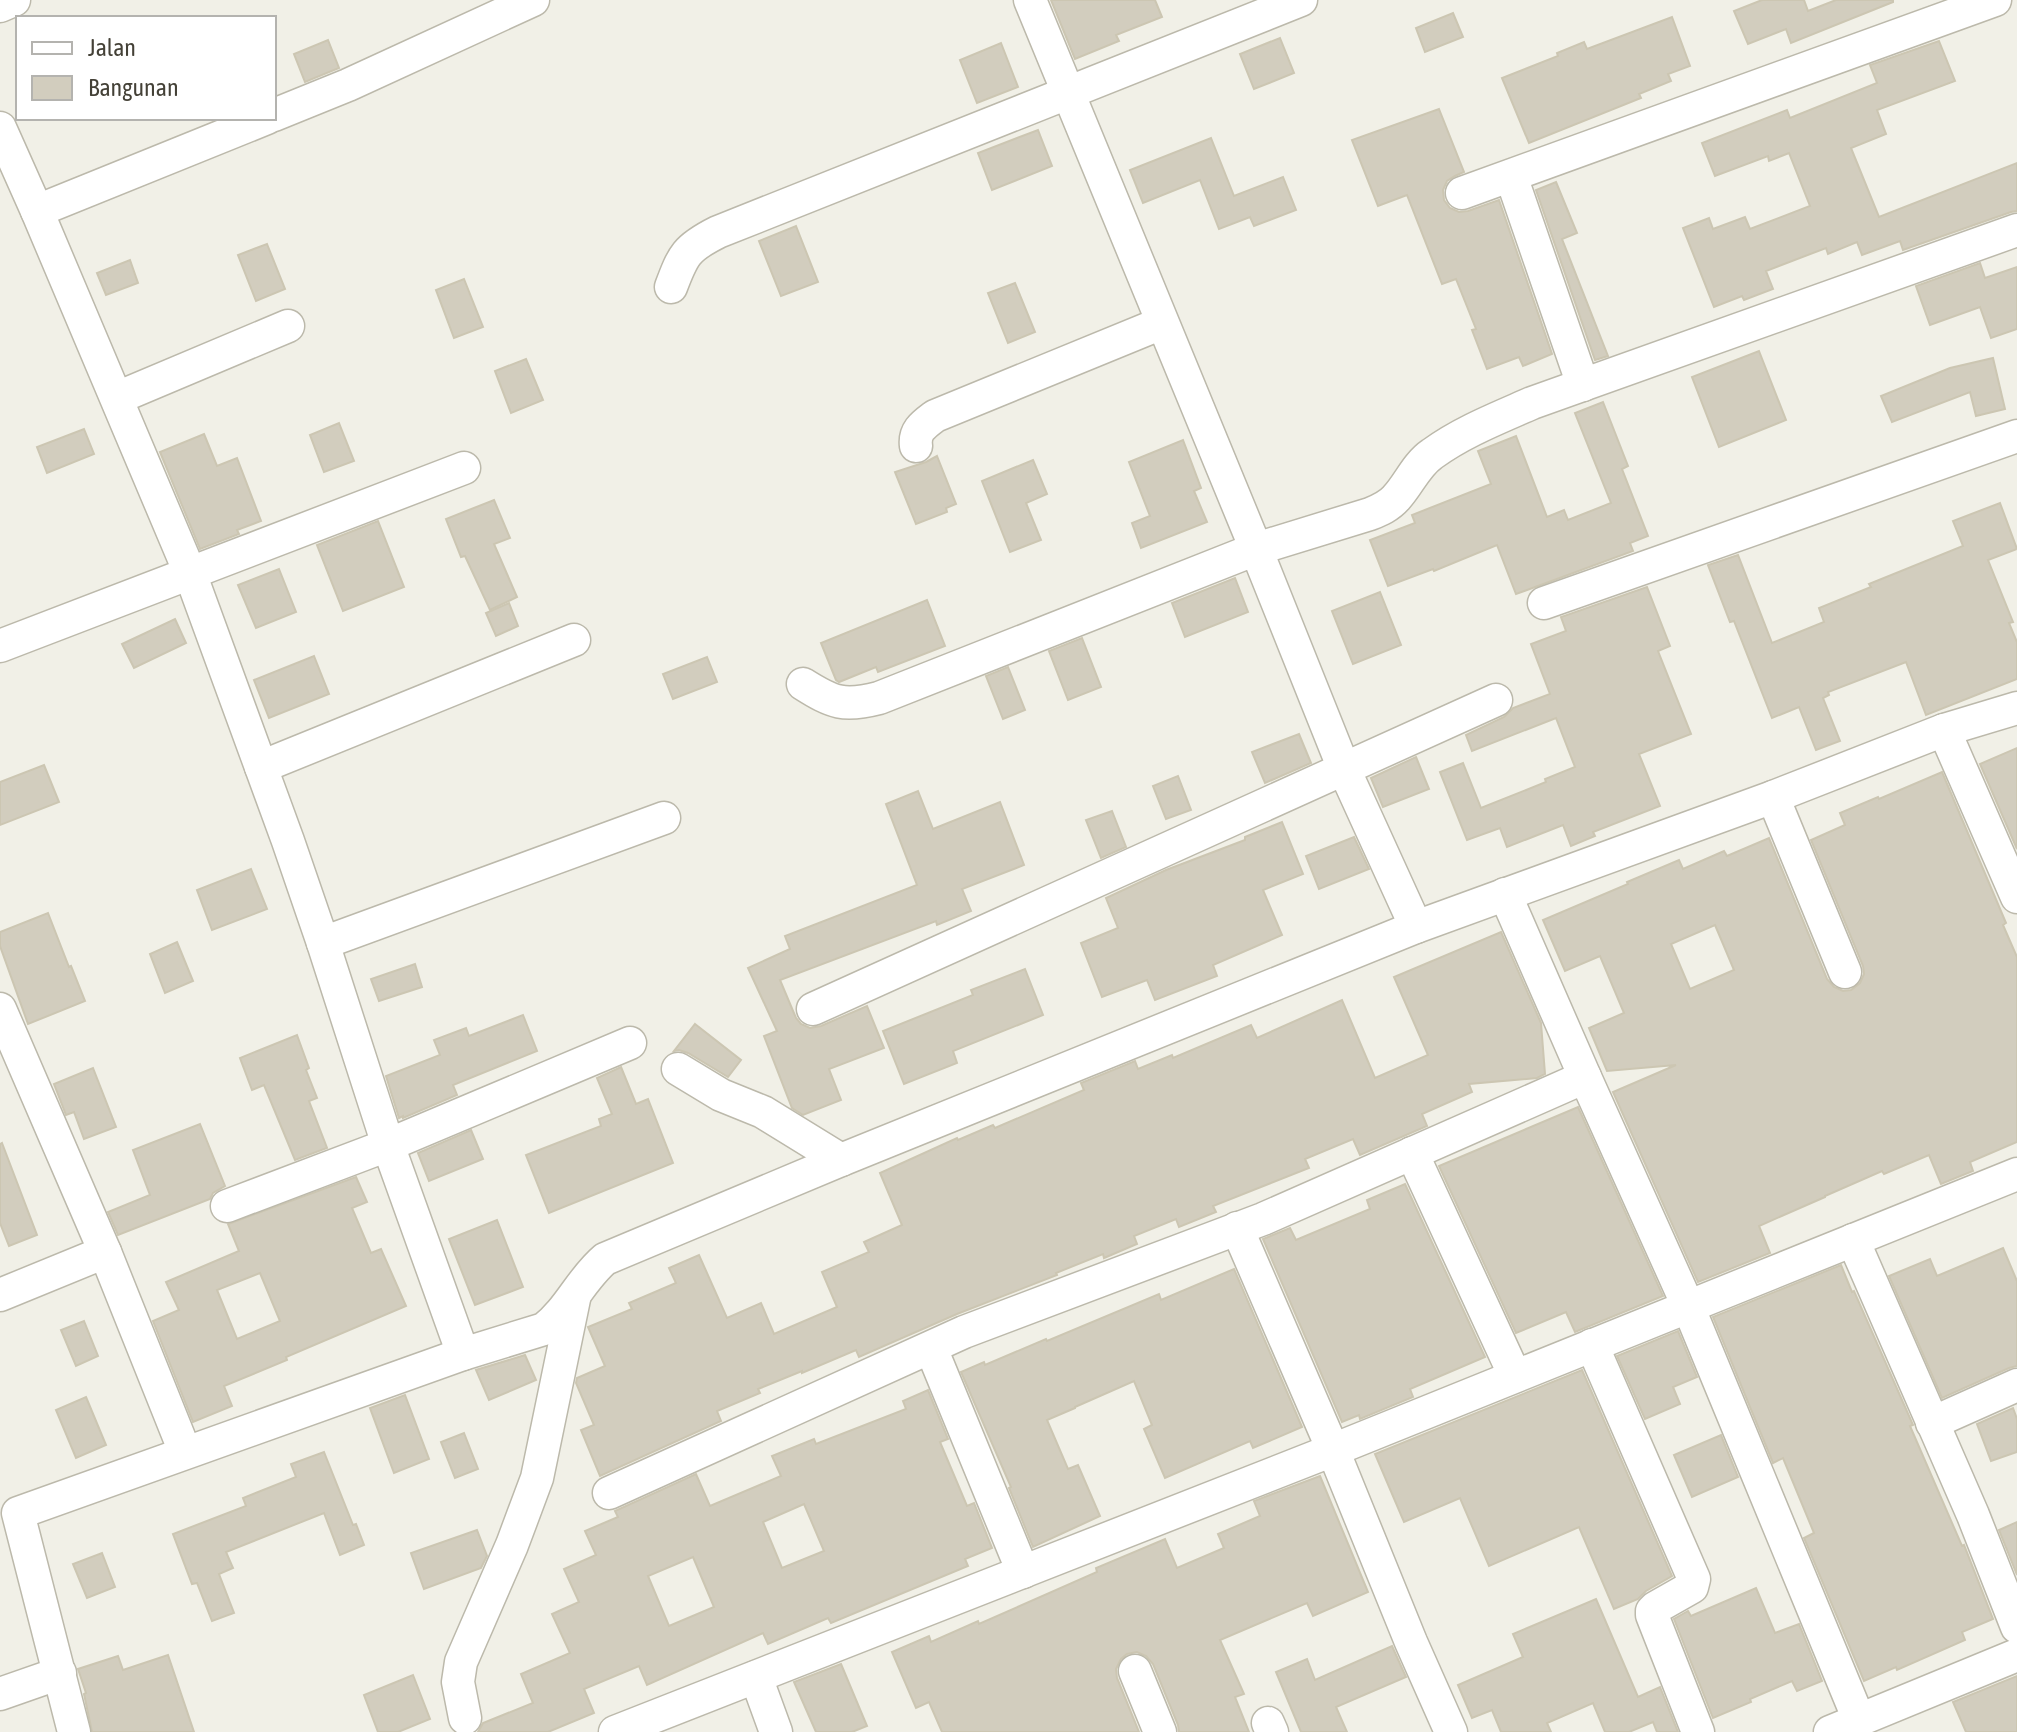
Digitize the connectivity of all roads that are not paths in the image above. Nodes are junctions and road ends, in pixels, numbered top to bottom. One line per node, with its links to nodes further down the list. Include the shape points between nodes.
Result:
1 (14, 0): 6 (street)
2 (533, 0): 8 (street)
3 (1030, 0): 7 (street)
4 (1301, 0): 7 (street)
5 (1995, 0): 11 (street)
6 (0, 6)
7 (1068, 92): 15 (street, via 701,240 686,252); 16 (street)
8 (276, 114)
9 (262, 120): 13 (street)
10 (0, 128): 13 (street)
11 (1511, 176): 12 (street); 18 (street)
12 (1462, 193)
13 (37, 211): 19 (street)
14 (2017, 230): 18 (street)
15 (671, 287)
16 (1162, 323): 21 (street, via 935,416 921,427); 23 (street)
17 (288, 326): 19 (street)
18 (1583, 385): 23 (street, via 1478,427 1430,455 1387,506)
19 (117, 398): 24 (street)
20 (2017, 436): 25 (street)
21 (916, 446)
22 (464, 468): 24 (street)
23 (1256, 549): 28 (street, via 879,698 856,704 827,699); 33 (street)
24 (190, 573): 27 (street); 32 (street)
25 (1544, 603)
26 (574, 640): 32 (street)
27 (0, 646)
28 (803, 684)
29 (1496, 700): 33 (street)
30 (2017, 708): 31 (street)
31 (1944, 730): 34 (street); 37 (street)
32 (261, 767): 39 (street)
33 (1344, 769): 38 (street); 42 (street)
34 (1773, 797): 36 (street); 40 (street)
35 (664, 818): 39 (street)
36 (1505, 894): 38 (street); 46 (street)
37 (2017, 897)
38 (1416, 927): 49 (street)
39 (323, 943): 47 (street)
40 (1845, 972)
41 (0, 1009): 45 (street)
42 (813, 1009)
43 (630, 1043): 47 (street)
44 (678, 1069): 49 (street)
45 (12, 1072): 54 (street)
46 (1585, 1077): 48 (street); 57 (street)
47 (388, 1145): 51 (street); 60 (street)
48 (1412, 1153): 52 (street); 61 (street)
49 (841, 1160): 56 (street, via 605,1259)
50 (2017, 1174): 53 (street)
51 (227, 1206)
52 (1237, 1228): 59 (street); 64 (street)
53 (1853, 1240): 57 (street); 63 (street)
54 (105, 1252): 55 (street); 65 (street)
55 (0, 1295)
56 (575, 1296): 60 (street, via 544,1329); 75 (street, via 537,1478 461,1662 458,1682)
57 (1688, 1306): 58 (street); 76 (street)
58 (1592, 1345): 61 (street); 82 (street, via 1694,1579 1692,1587 1655,1608 1652,1615)
59 (931, 1348): 66 (street); 68 (street)
60 (463, 1354): 65 (street)
61 (1515, 1376): 64 (street)
62 (2017, 1385): 63 (street)
63 (1932, 1423): 69 (street)
64 (1333, 1450): 68 (street); 81 (street)
65 (185, 1452): 67 (street)
66 (609, 1493)
67 (9, 1516): 72 (street)
68 (1023, 1572): 73 (street)
69 (2017, 1627)
70 (2017, 1655): 76 (street)
71 (1135, 1671): 80 (street)
72 (60, 1673): 74 (street); 77 (street)
73 (756, 1677): 78 (street); 79 (street)
74 (0, 1694)
75 (465, 1718)
76 (1844, 1726)
77 (74, 1732)
78 (615, 1732)
79 (776, 1732)
80 (1160, 1732)
81 (1451, 1732)
82 (1698, 1732)

